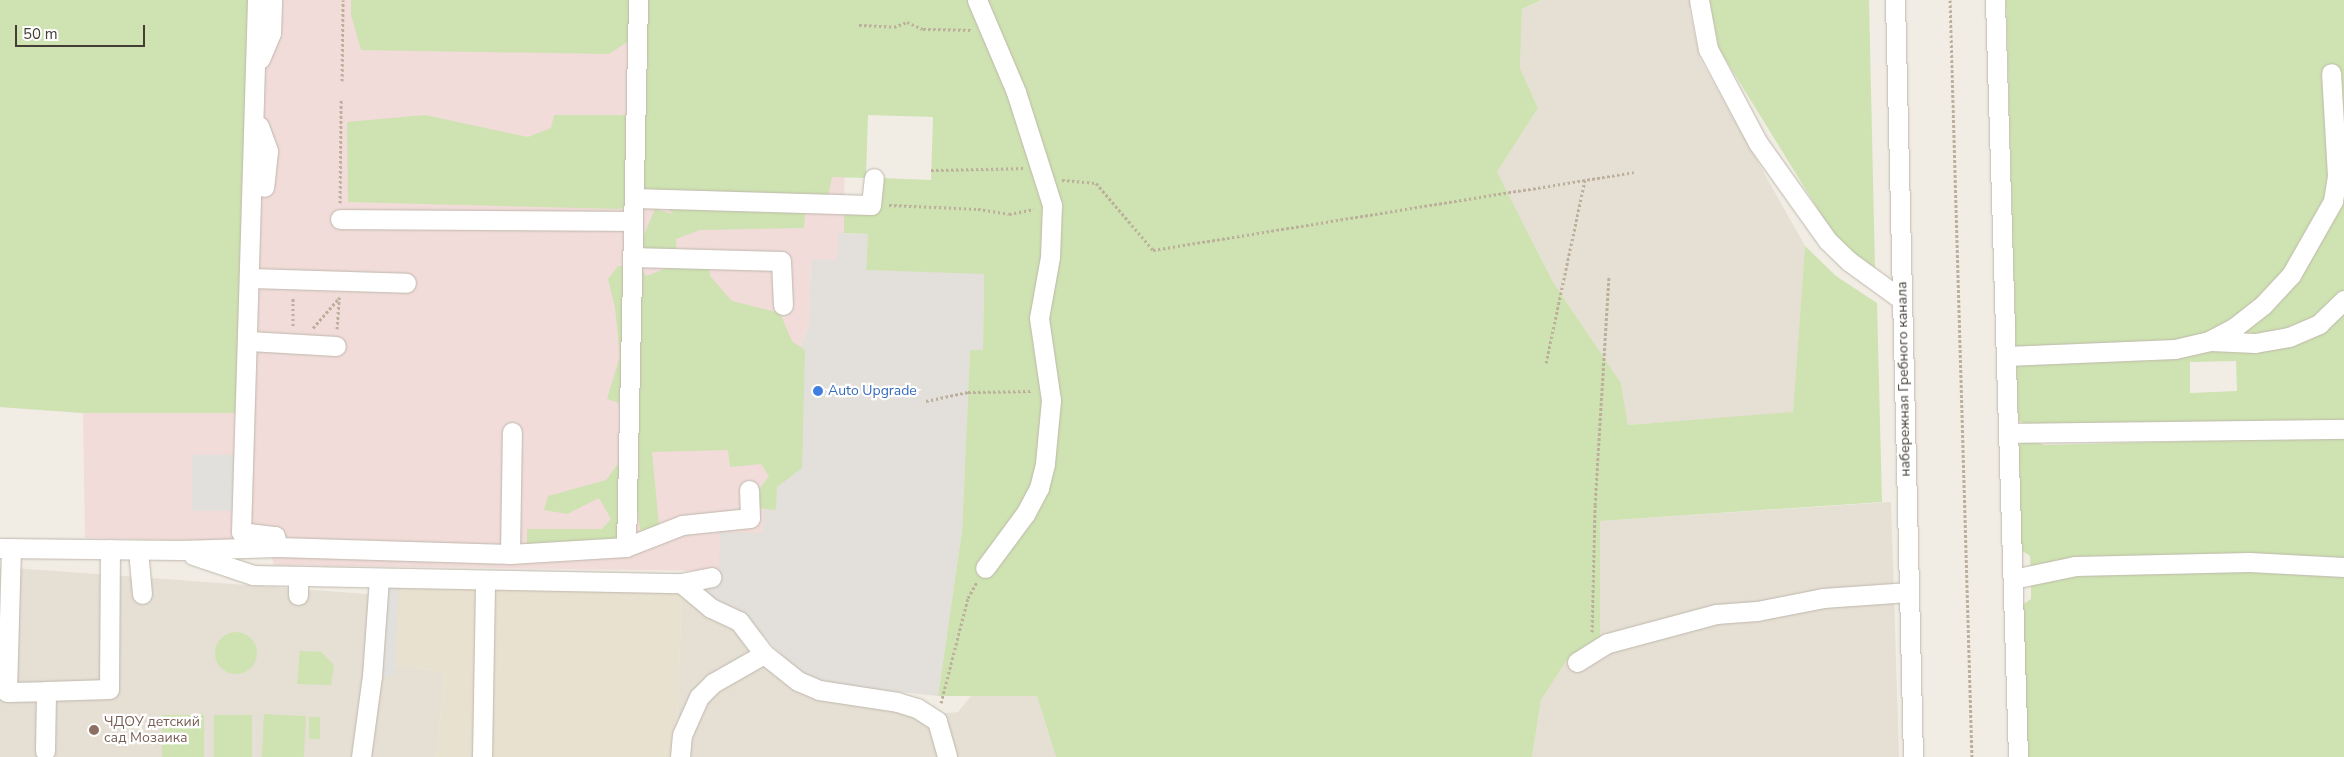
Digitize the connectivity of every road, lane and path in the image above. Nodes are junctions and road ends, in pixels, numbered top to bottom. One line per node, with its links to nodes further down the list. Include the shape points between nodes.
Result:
1 (258, 0): 12 (street)
2 (272, 0): 12 (street, via 271,33)
3 (343, 0): 14 (path)
4 (638, 0): 21 (street)
5 (977, 0): 11 (street)
6 (1699, 0): 32 (street, via 1708,49 1758,143 1828,242)
7 (1895, 0): 32 (street, набережная Гребного канала)
8 (1950, 0): 75 (path)
9 (1995, 0): 39 (street)
10 (859, 25): 11 (path, via 894,27 907,22 923,29)
11 (988, 30): 18 (street, via 1016,92)
12 (256, 70): 28 (street, via 255,113 268,151 266,181 252,220)
13 (2331, 73): 36 (street, via 2337,176 2333,201 2291,275 2235,327)
14 (342, 81)
15 (341, 100): 24 (path)
16 (931, 170): 18 (path)
17 (1634, 172): 20 (path)
18 (1042, 173): 20 (path, via 1096,183 1153,250); 23 (street)
19 (874, 178): 22 (street)
20 (1585, 180): 40 (path)
21 (634, 198): 22 (street); 25 (street)
22 (872, 205): 23 (path, via 978,209 1009,214)
23 (1052, 205): 41 (street, via 1050,257 1039,318)
24 (340, 220): 25 (street)
25 (633, 221): 26 (street)
26 (632, 257): 34 (street, via 781,261); 48 (street)
27 (1608, 275): 66 (path)
28 (251, 278): 29 (street); 35 (street)
29 (294, 279): 31 (street); 37 (path)
30 (406, 283): 31 (street)
31 (339, 289): 37 (path); 38 (path)
32 (1901, 299): 62 (street, набережная Гребного канала)
33 (2344, 300): 36 (street, via 2319,324 2289,337 2255,344)
34 (783, 305)
35 (249, 341): 37 (street); 47 (street)
36 (2209, 341): 39 (street, via 2137,353)
37 (296, 344): 38 (street)
38 (336, 346)
39 (2006, 356): 45 (street)
40 (1546, 363)
41 (1049, 390): 42 (path, via 968,392); 55 (street, via 1045,464 1039,488 1025,514)
42 (926, 401)
43 (2344, 429): 45 (street)
44 (512, 432): 53 (street)
45 (2010, 433): 59 (street)
46 (748, 490): 48 (street, via 750,518 682,525)
47 (242, 540): 52 (street); 53 (street, via 274,536 278,546)
48 (626, 547): 53 (street)
49 (6, 548): 50 (street); 67 (street, via 7,692)
50 (110, 549): 51 (street); 67 (street, via 109,689)
51 (138, 550): 52 (street); 63 (street)
52 (180, 550): 56 (street, via 253,575)
53 (510, 554)
54 (2344, 567): 59 (street, via 2248,562 2075,566)
55 (985, 568): 68 (path, via 968,598)
56 (298, 576): 58 (street); 64 (street)
57 (711, 577): 61 (street)
58 (379, 579): 60 (street); 70 (street, via 372,676)
59 (2013, 579): 76 (street)
60 (484, 580): 61 (street); 71 (street)
61 (681, 583): 65 (street, via 711,608 739,621)
62 (1909, 592): 66 (street, via 1823,598 1757,611 1716,614 1608,643); 74 (street, набережная Гребного канала)
63 (142, 594)
64 (298, 595)
65 (764, 654): 68 (street, via 798,681 819,690 897,702 917,708); 72 (street, via 713,683 699,697 682,735)
66 (1584, 658)
67 (46, 691): 69 (street)
68 (937, 721): 73 (street)
69 (45, 752)
70 (360, 757)
71 (482, 757)
72 (680, 757)
73 (947, 757)
74 (1913, 757)
75 (1972, 757)
76 (2018, 757)

